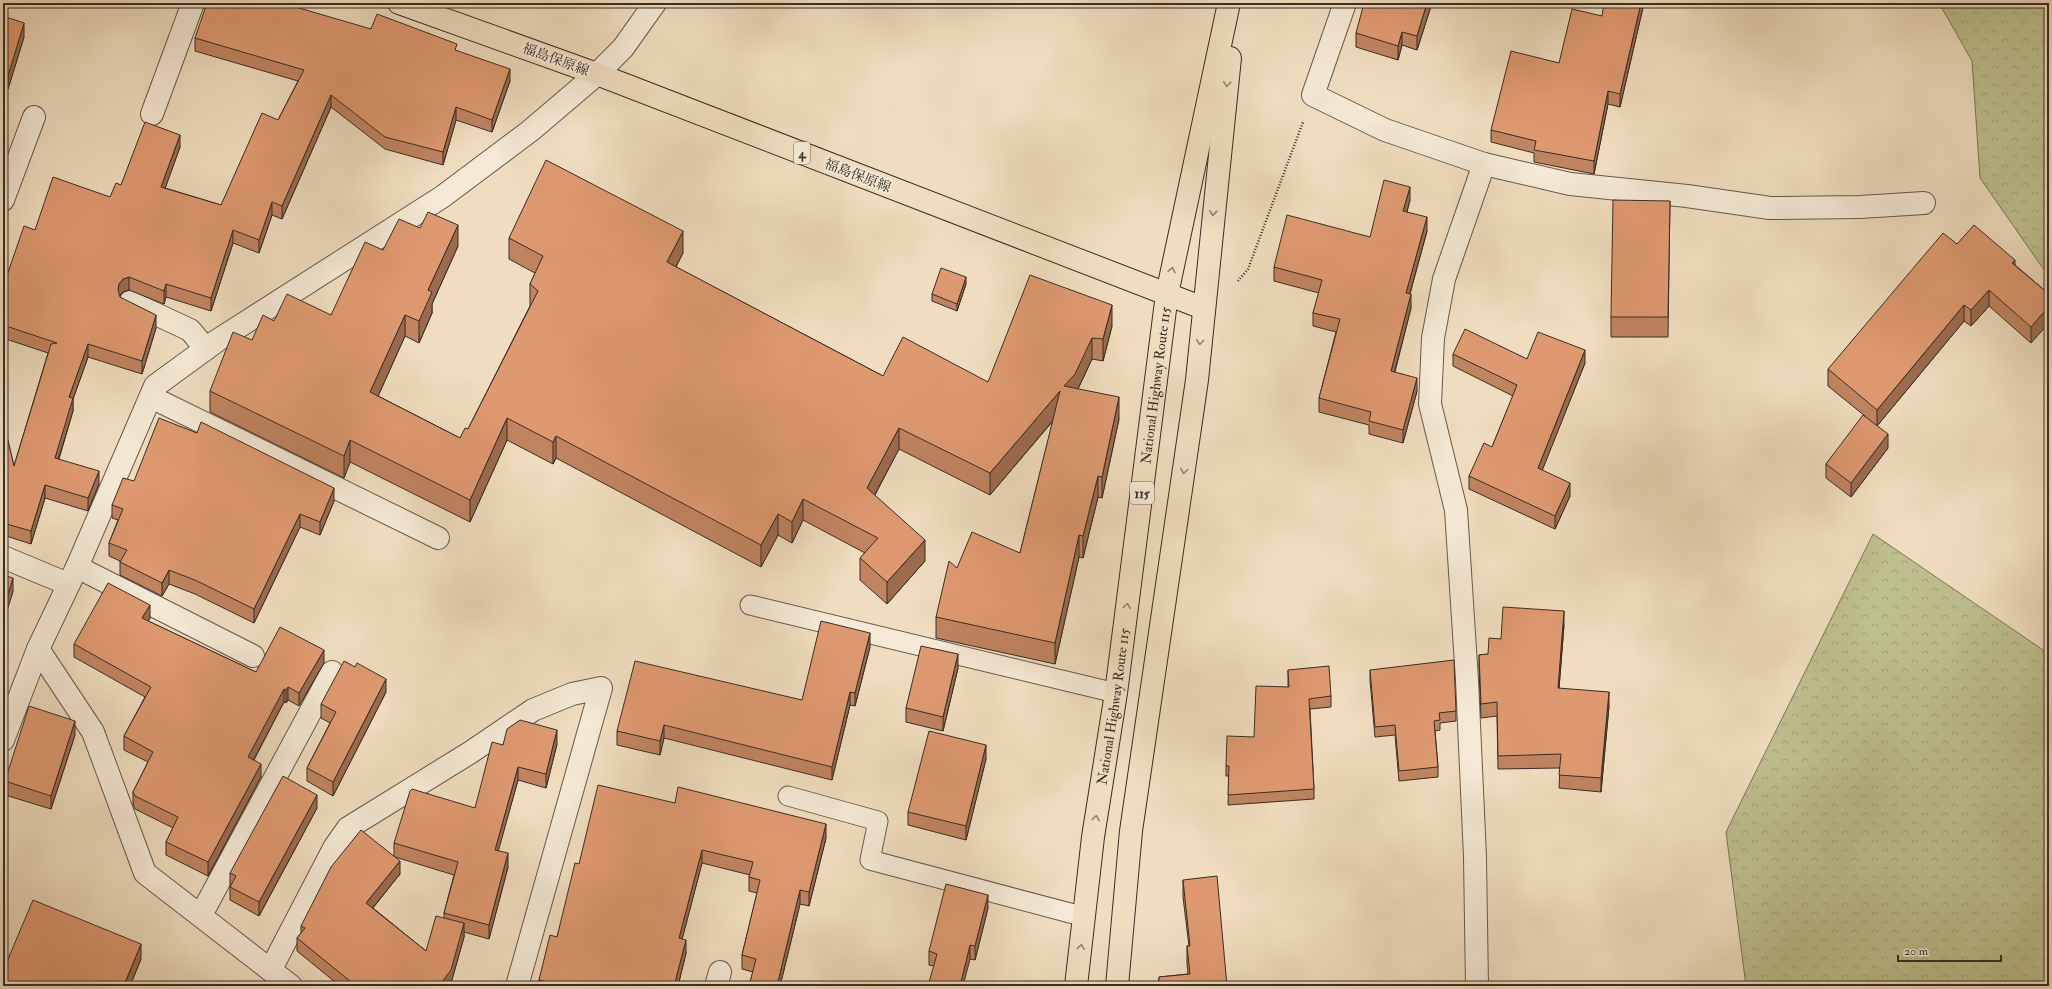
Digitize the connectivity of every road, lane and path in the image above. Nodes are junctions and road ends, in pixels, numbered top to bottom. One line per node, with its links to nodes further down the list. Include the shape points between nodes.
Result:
1 (192, 3): 9 (street)
2 (400, 3): 7 (main road, 福島保原線 / 4)
3 (655, 3): 7 (street, via 623,48)
4 (1228, 3): 15 (main road, National Highway Route 115 / 115, one-way to 4)
5 (1235, 3): 17 (main road, one-way to 17)
6 (1345, 3): 8 (street)
7 (597, 74): 15 (main road, 福島保原線 / 4); 18 (street, via 530,131 442,198)
8 (1313, 95): 11 (street, via 1385,130); 14 (path, via 1248,269)
9 (152, 114)
10 (34, 117): 12 (street)
11 (1484, 164): 13 (street, via 1570,184 1687,196 1770,208 1860,207); 37 (street, via 1444,279 1433,338 1430,404 1456,510 1475,849)
12 (3, 200)
13 (1924, 202)
14 (1234, 285)
15 (1167, 294): 17 (main road, 福島保原線 / 4); 27 (main road, National Highway Route 115 / 115, one-way to 15)
16 (130, 302): 18 (street, via 190,330)
17 (1203, 308): 36 (main road, one-way to 36, via 1197,380 1131,831)
18 (206, 349): 19 (street, via 155,386)
19 (151, 397): 20 (street); 22 (street)
20 (438, 538)
21 (3, 557): 22 (street)
22 (73, 576): 24 (street); 25 (street)
23 (750, 605): 27 (lane)
24 (38, 650): 28 (street); 30 (street, via 93,732 145,873)
25 (253, 656)
26 (332, 672): 30 (street)
27 (1116, 693): 31 (main road, National Highway Route 115 / 115, one-way to 27, via 1092,837)
28 (3, 740)
29 (788, 796): 31 (lane, via 878,821 870,860)
30 (200, 914): 32 (street)
31 (1085, 917): 35 (main road, National Highway Route 115 / 115, one-way to 31)
32 (271, 969): 33 (street); 34 (street, via 334,848 348,828 471,752 533,710 572,694 601,688)
33 (291, 986)
34 (517, 986)
35 (1076, 986)
36 (1117, 986)
37 (1477, 986)

